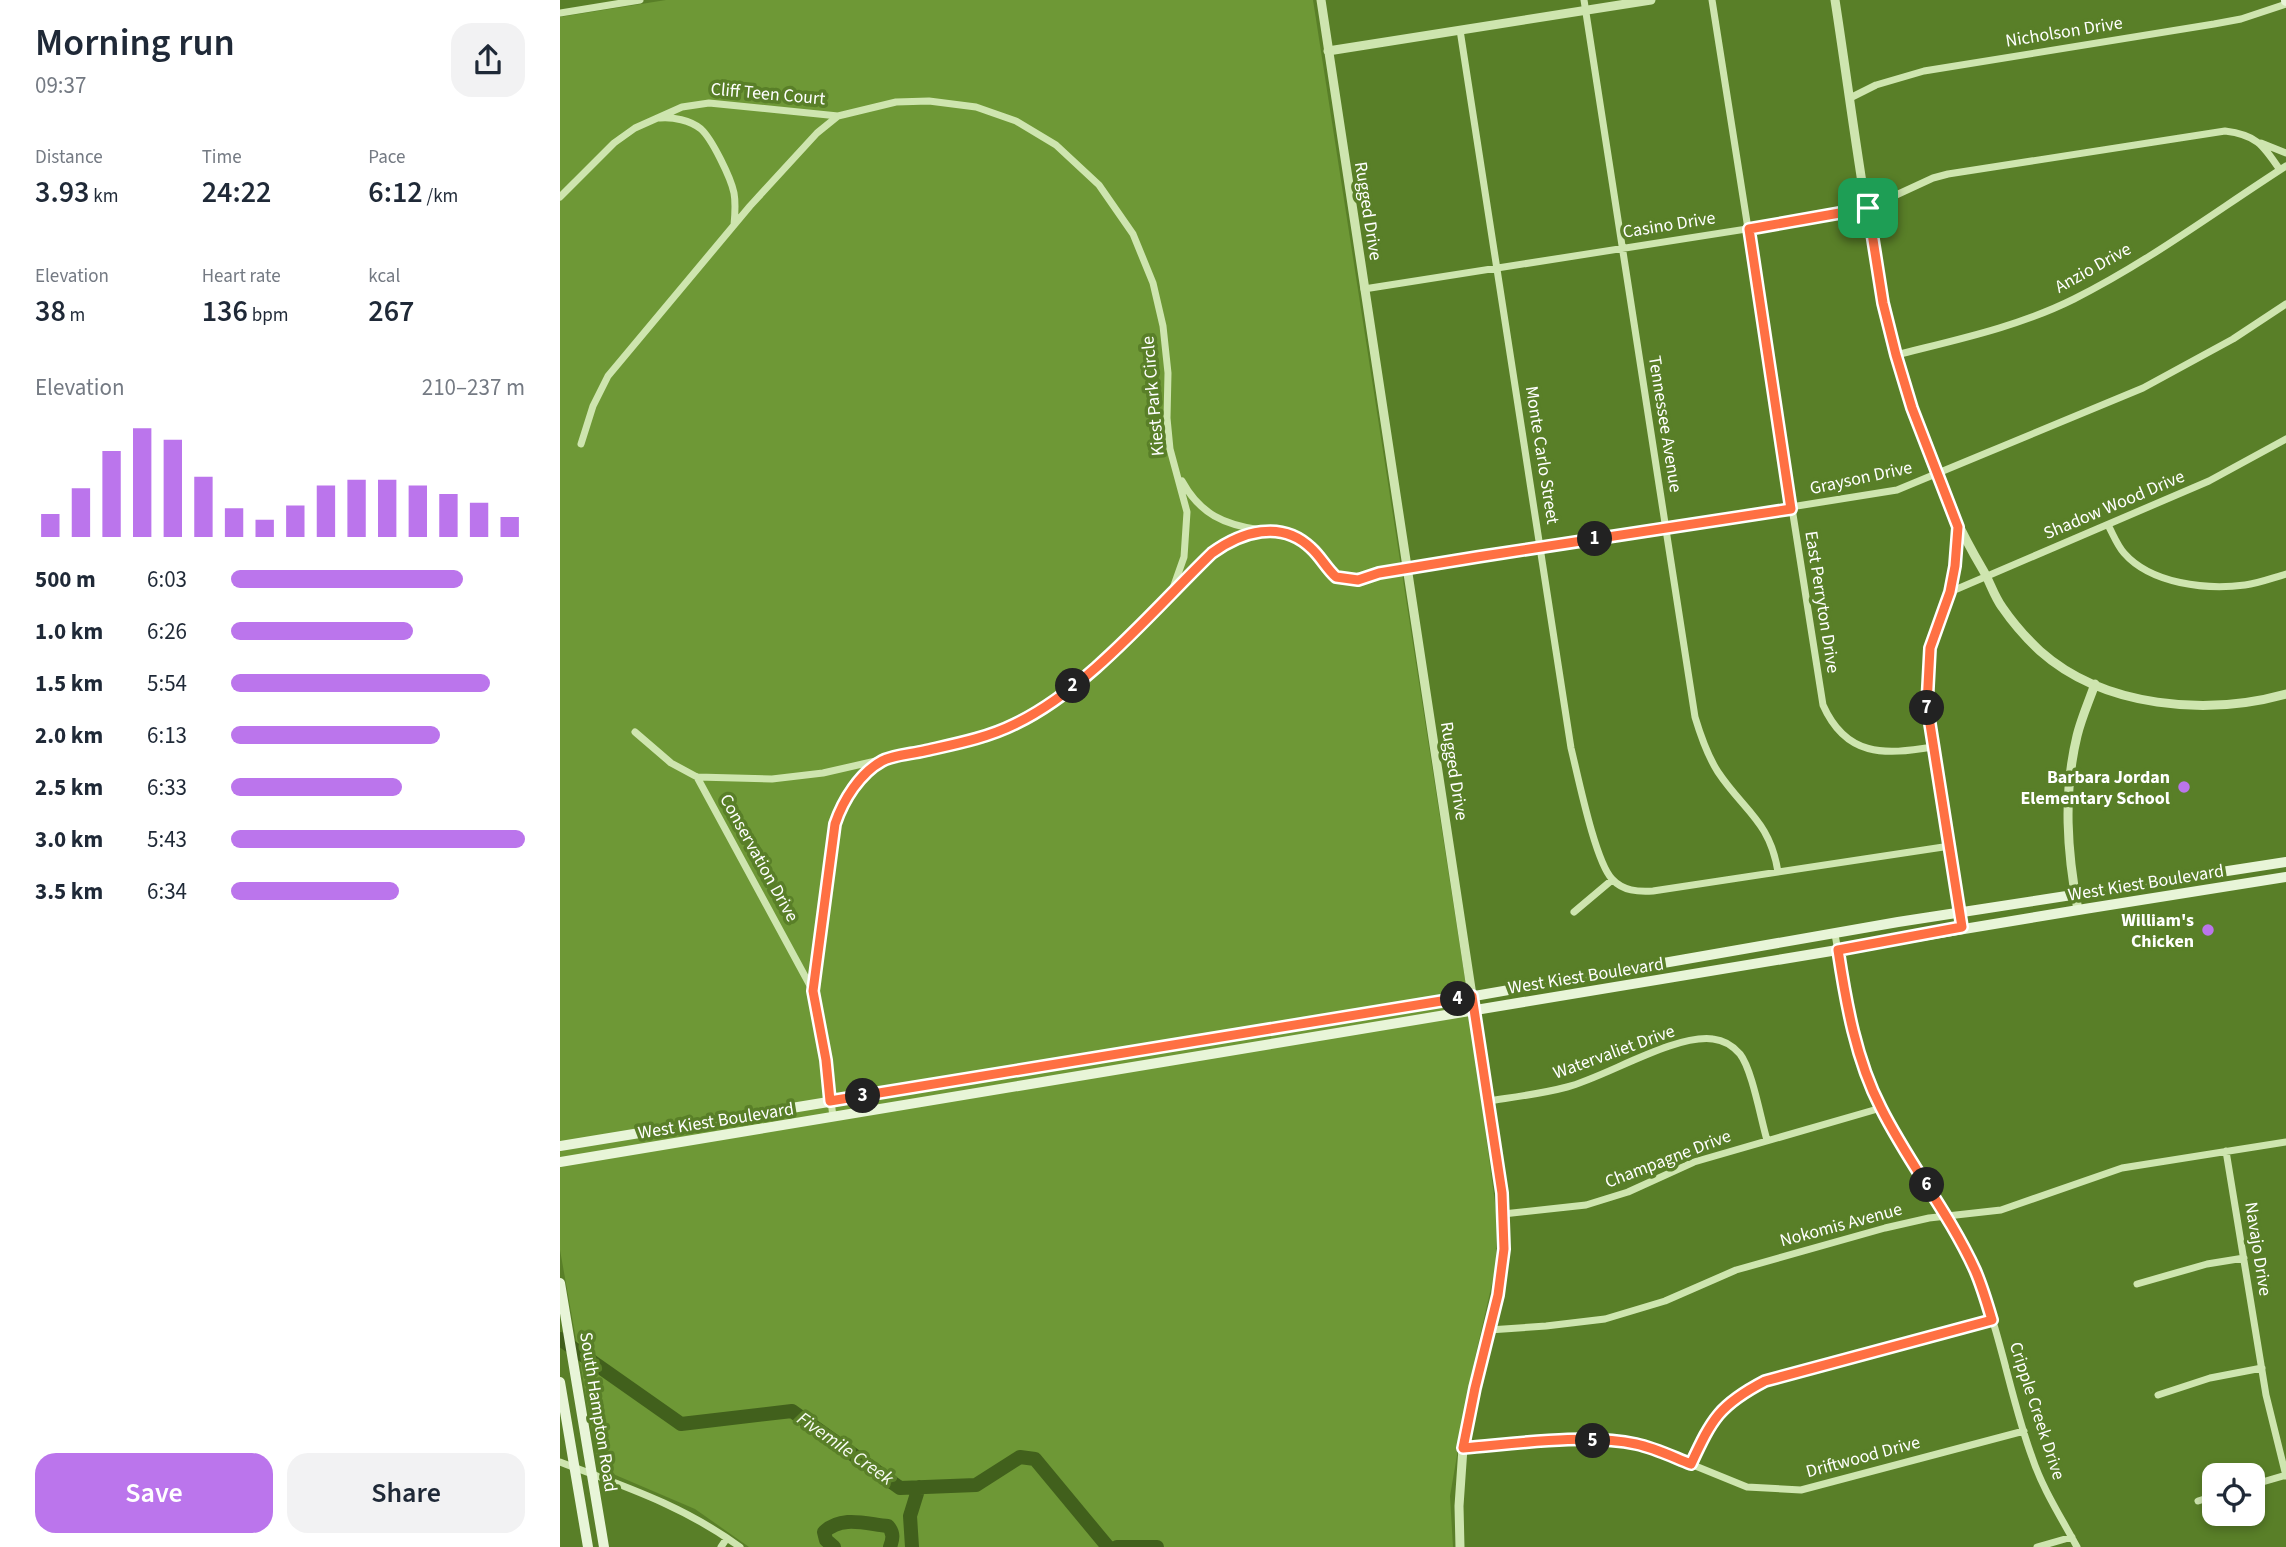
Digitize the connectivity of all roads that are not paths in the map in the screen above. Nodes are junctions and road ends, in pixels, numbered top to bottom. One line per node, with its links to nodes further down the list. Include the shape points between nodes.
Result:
1 (640, 0): 8 (street)
2 (1321, 0): 10 (street, Rugged Drive)
3 (1651, 0): 7 (street)
4 (1712, 0): 20 (street, East Perryton Drive)
5 (1835, 0): 11 (street)
6 (2286, 2): 11 (street, Nicholson Drive, via 2241,19 1924,71)
7 (1585, 5): 9 (street); 21 (street, Tennessee Avenue)
8 (560, 13)
9 (1460, 30): 10 (street); 22 (street, Monte Carlo Street)
10 (1328, 51): 23 (street, Rugged Drive)
11 (1850, 98): 18 (street)
12 (838, 116): 13 (street, Cliff Teen Court, via 709,103 682,107); 19 (street, Kiest Park Circle, via 817,133); 28 (street, Kiest Park Circle, via 896,102 976,107 1016,121 1056,145 1099,185 1133,234 1153,283 1168,373 1170,449)
13 (655, 119): 17 (street, Cliff Teen Court, via 614,143); 19 (street, via 678,119 704,132 733,190)
14 (2261, 143): 15 (street, Casino Drive); 16 (street); 18 (street, Casino Drive, via 2225,131 1948,174)
15 (2286, 153)
16 (2283, 168): 25 (street, Anzio Drive, via 2072,300 1996,329)
17 (560, 197)
18 (1868, 208): 20 (street, Casino Drive); 25 (street)
19 (733, 228): 27 (street, Kiest Park Circle, via 608,376)
20 (1749, 229): 21 (street, Casino Drive); 30 (street, East Perryton Drive)
21 (1622, 248): 22 (street, Casino Drive); 33 (street, Tennessee Avenue)
22 (1497, 267): 23 (street, Casino Drive); 35 (street, Monte Carlo Street)
23 (1364, 289): 36 (street, Rugged Drive)
24 (2286, 304): 29 (street, Grayson Drive, via 2234,339 2143,388)
25 (1896, 355): 29 (street)
26 (2286, 439): 31 (street, Shadow Wood Drive, via 2209,481)
27 (580, 444)
28 (1178, 473): 34 (street, Grayson Drive, via 1208,514); 39 (street, Kiest Park Circle, via 1187,541)
29 (1937, 475): 30 (street, Grayson Drive, via 1897,490); 32 (street)
30 (1791, 509): 33 (street, Grayson Drive); 44 (street, East Perryton Drive, via 1820,692 1830,721 1842,736 1878,752)
31 (2108, 525): 37 (street, via 2130,559 2169,579 2230,586); 38 (street, Shadow Wood Drive)
32 (1958, 527): 38 (street); 40 (street)
33 (1666, 528): 35 (street, Grayson Drive); 50 (street, Tennessee Avenue, via 1702,740 1719,774 1768,836)
34 (1258, 530): 36 (street, Grayson Drive, via 1298,538 1342,579); 39 (street, via 1220,547)
35 (1540, 547): 36 (street, Grayson Drive); 52 (street, Monte Carlo Street, via 1572,748 1601,858)
36 (1407, 569): 66 (street, Rugged Drive)
37 (2286, 574)
38 (1986, 575): 40 (street, Shadow Wood Drive); 41 (street, via 2001,606 2041,652)
39 (1172, 591): 45 (street, Kiest Park Circle, via 1088,674 1039,711 989,735)
40 (1950, 592): 44 (street, via 1935,629 1928,667)
41 (2095, 684): 42 (street, via 2176,705 2235,704); 55 (street, via 2077,734 2069,790)
42 (2286, 694)
43 (635, 732): 46 (street, Kiest Park Circle, via 671,763)
44 (1933, 747): 47 (street)
45 (883, 761): 46 (street, Kiest Park Circle, via 772,779); 65 (street, Conservation Drive, via 859,781 839,810)
46 (697, 777): 65 (street, Conservation Drive)
47 (1950, 846): 50 (street); 59 (street)
48 (2286, 862): 49 (main road, West Kiest Boulevard)
49 (2251, 867): 53 (main road, West Kiest Boulevard); 54 (main road)
50 (1778, 872): 52 (street, via 1643,892)
51 (2286, 877): 54 (main road, West Kiest Boulevard)
52 (1612, 880): 58 (street)
53 (2162, 881): 55 (main road, West Kiest Boulevard); 56 (main road)
54 (2253, 882): 56 (main road, West Kiest Boulevard)
55 (2075, 894): 57 (street); 59 (main road, West Kiest Boulevard)
56 (2165, 896): 57 (main road, West Kiest Boulevard)
57 (2078, 909): 60 (main road, West Kiest Boulevard)
58 (1574, 912)
59 (1960, 913): 60 (street); 61 (main road, West Kiest Boulevard)
60 (1962, 927): 62 (main road, West Kiest Boulevard)
61 (1835, 934): 62 (street, Cripple Creek Drive); 63 (main road, West Kiest Boulevard)
62 (1838, 950): 64 (main road, West Kiest Boulevard); 70 (street, Cripple Creek Drive, via 1863,1068)
63 (1656, 965): 64 (main road); 66 (main road, West Kiest Boulevard)
64 (1658, 980): 67 (main road, West Kiest Boulevard)
65 (813, 991): 68 (street, Conservation Drive)
66 (1472, 996): 67 (street, Rugged Drive); 68 (main road, West Kiest Boulevard)
67 (1475, 1010): 69 (street, Rugged Drive); 71 (main road, West Kiest Boulevard)
68 (830, 1101): 71 (street, Conservation Drive); 74 (main road, West Kiest Boulevard)
69 (1488, 1101): 72 (street, Watervaliet Drive, via 1566,1088 1656,1052 1711,1039 1723,1041 1741,1055); 77 (street, Rugged Drive)
70 (1881, 1108): 72 (street, Champagne Drive); 78 (street, Cripple Creek Drive)
71 (833, 1118): 76 (main road, West Kiest Boulevard)
72 (1767, 1140): 77 (street, Champagne Drive, via 1694,1162 1586,1205)
73 (2286, 1142): 75 (street, Nokomis Avenue)
74 (560, 1146)
75 (2226, 1151): 78 (street, Nokomis Avenue, via 2122,1168 2001,1210); 79 (street, Navajo Drive)
76 (560, 1162)
77 (1503, 1214): 83 (street, Rugged Drive, via 1502,1272)
78 (1946, 1217): 82 (street, Cripple Creek Drive, via 1976,1272); 83 (street, Nokomis Avenue, via 1897,1225 1736,1270 1614,1317)
79 (2244, 1258): 81 (street); 84 (street, Navajo Drive)
80 (560, 1283): 92 (main road, South Hampton Road)
81 (2137, 1284)
82 (1992, 1320): 87 (street, Cripple Creek Drive); 90 (street, via 1765,1381 1719,1411)
83 (1489, 1330): 88 (street, Rugged Drive)
84 (2262, 1368): 86 (street); 93 (street, Navajo Drive)
85 (560, 1382): 91 (main road, South Hampton Road)
86 (2158, 1395)
87 (2024, 1431): 90 (street, Driftwood Drive, via 1801,1490 1747,1487); 97 (street, Cripple Creek Drive, via 2043,1486)
88 (1463, 1448): 90 (street, Driftwood Drive, via 1554,1440 1608,1441 1635,1444); 103 (street, Rugged Drive)
89 (560, 1462): 91 (street)
90 (1691, 1464)
91 (575, 1468): 92 (street); 99 (main road, South Hampton Road)
92 (592, 1474): 98 (street, via 660,1499); 100 (main road, South Hampton Road)
93 (2286, 1476): 94 (street)
94 (2265, 1482)
95 (2202, 1500): 96 (street)
96 (2198, 1501)
97 (2072, 1537): 104 (street); 105 (street, Cripple Creek Drive)
98 (727, 1538): 101 (street); 102 (street)
99 (589, 1547)
100 (604, 1547)
101 (721, 1547)
102 (740, 1547)
103 (1461, 1547)
104 (2037, 1547)
105 (2077, 1547)

